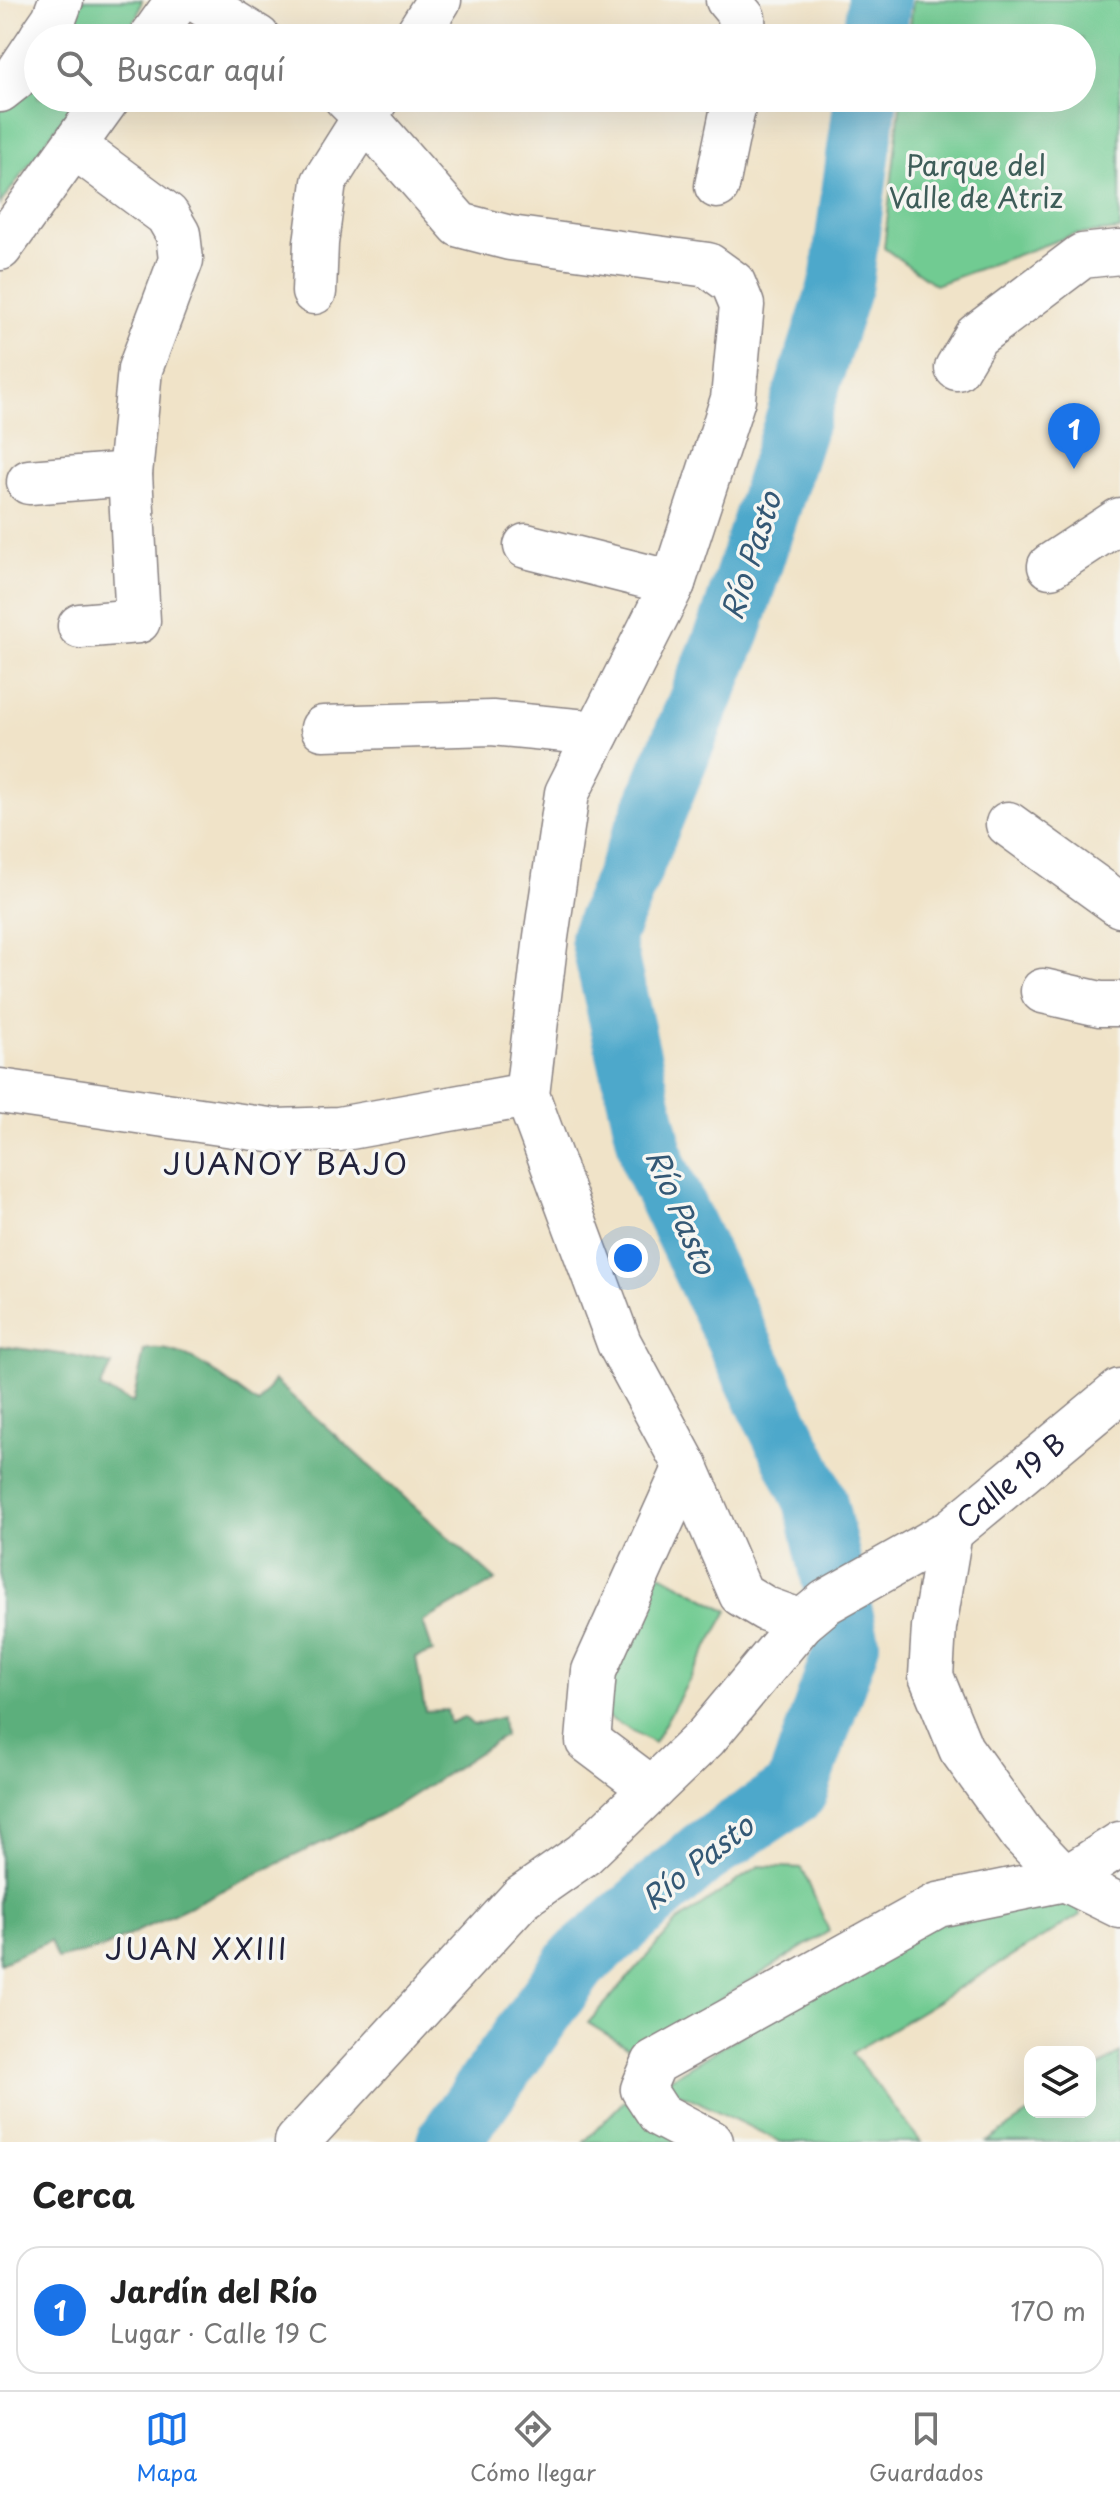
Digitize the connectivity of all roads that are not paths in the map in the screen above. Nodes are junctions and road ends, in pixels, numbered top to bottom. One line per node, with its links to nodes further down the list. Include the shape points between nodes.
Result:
1 (61, 0): 6 (street)
2 (178, 0): 7 (street)
3 (197, 0): 8 (street)
4 (439, 0): 9 (street)
5 (728, 0): 10 (street)
6 (51, 24)
7 (161, 24)
8 (236, 24)
9 (424, 24)
10 (743, 24)
11 (24, 64): 12 (street)
12 (0, 90)
13 (98, 112): 17 (street)
14 (359, 112): 21 (street, via 324,182)
15 (369, 112): 28 (street, via 460,225 510,238 708,265 733,283 742,305 733,399)
16 (732, 112): 18 (street)
17 (74, 146): 19 (street); 23 (street, via 167,215 178,234 181,260 140,369)
18 (717, 186)
19 (0, 248)
20 (1120, 252): 22 (street, via 1082,256 976,336)
21 (314, 292)
22 (957, 368)
23 (130, 474): 24 (street); 29 (street, via 138,621)
24 (29, 482)
25 (1120, 520): 27 (street)
26 (526, 546): 28 (street)
27 (1050, 566)
28 (673, 583): 31 (street)
29 (80, 626)
30 (323, 728): 31 (street, via 492,723)
31 (597, 733): 37 (street, via 567,793)
32 (1008, 824): 33 (street)
33 (1120, 905)
34 (1043, 991): 35 (street)
35 (1120, 1004)
36 (0, 1091): 37 (street, via 276,1131 339,1129)
37 (527, 1095): 39 (street, via 619,1343)
38 (1120, 1391): 40 (street, Calle 19 B)
39 (686, 1467): 41 (street, via 741,1594 766,1609); 42 (street, via 594,1671 588,1741)
40 (950, 1532): 41 (street, Calle 19 B); 44 (street, via 931,1676 961,1749 1022,1834)
41 (814, 1612): 42 (street, via 706,1737)
42 (652, 1789): 46 (street, via 584,1854 521,1898)
43 (1120, 1844): 44 (street)
44 (1065, 1879): 45 (street); 47 (street, via 938,1905 654,2063 643,2089 660,2115)
45 (1120, 1906)
46 (297, 2142)
47 (711, 2142)

